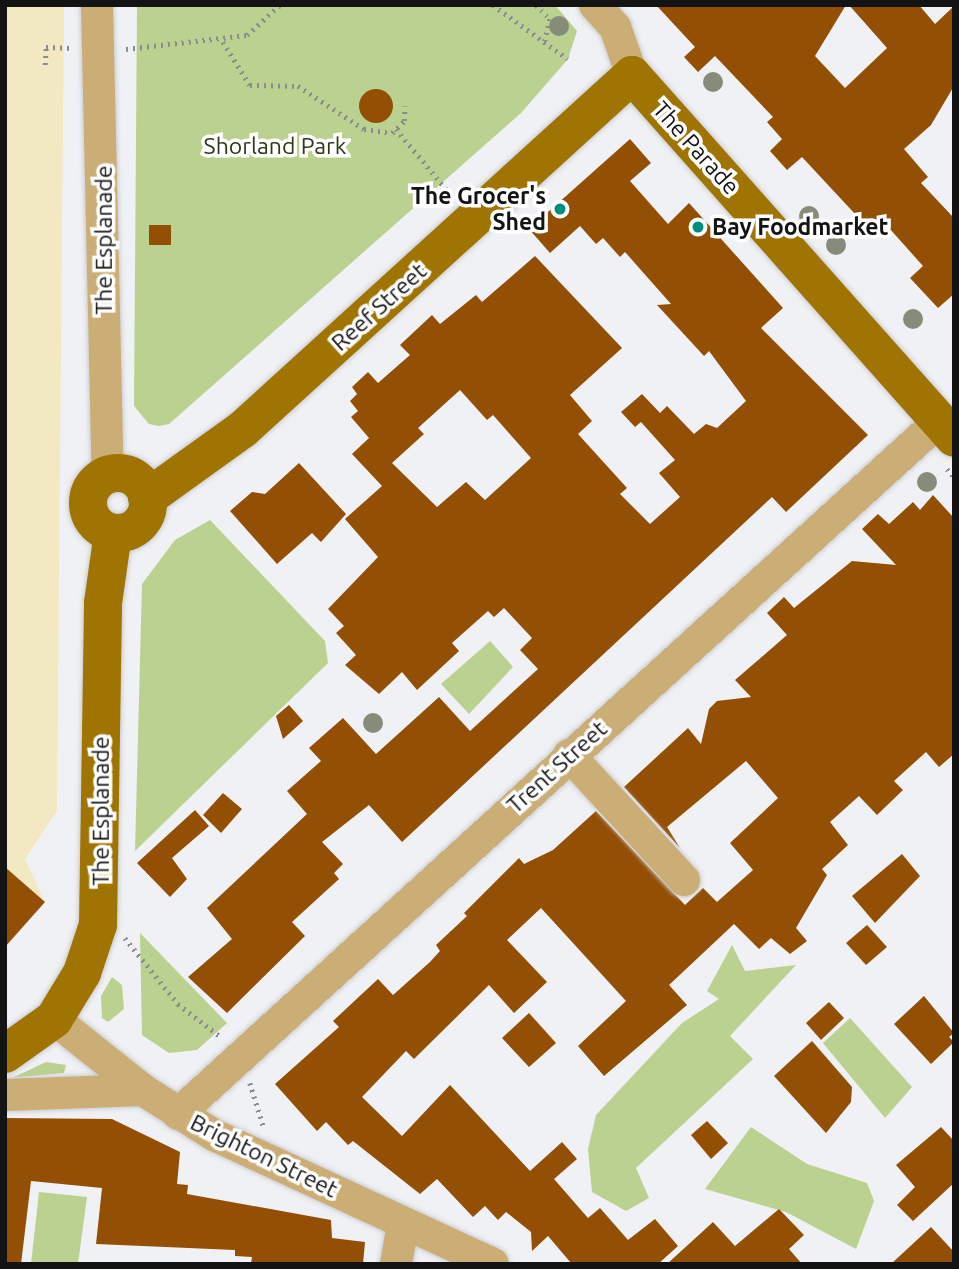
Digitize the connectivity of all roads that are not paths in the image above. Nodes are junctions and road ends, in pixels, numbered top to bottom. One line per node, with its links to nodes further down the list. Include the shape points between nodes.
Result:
1 (97, 5): 5 (street, The Esplanade, via 103,50)
2 (595, 5): 3 (street, The Parade, via 615,27)
3 (632, 75): 4 (main road, The Parade); 6 (main road, Reef Street, via 243,429)
4 (946, 429): 8 (street, Trent Street)
5 (108, 474): 6 (main road, via 135,478); 7 (main road, via 94,484 87,505 97,525)
6 (147, 498): 7 (main road, via 137,526)
7 (113, 533): 10 (main road, The Esplanade, via 103,603 100,908 82,973)
8 (569, 755): 9 (street); 14 (street, Trent Street, via 245,1066)
9 (684, 880)
10 (54, 1019): 11 (main road, The Esplanade); 12 (street, Brighton Street)
11 (5, 1054)
12 (142, 1090): 13 (street); 14 (street, Brighton Street)
13 (5, 1095)
14 (178, 1114): 15 (street, Brighton Street)
15 (403, 1224): 16 (street); 17 (street, Brighton Street)
16 (396, 1264)
17 (492, 1264)

